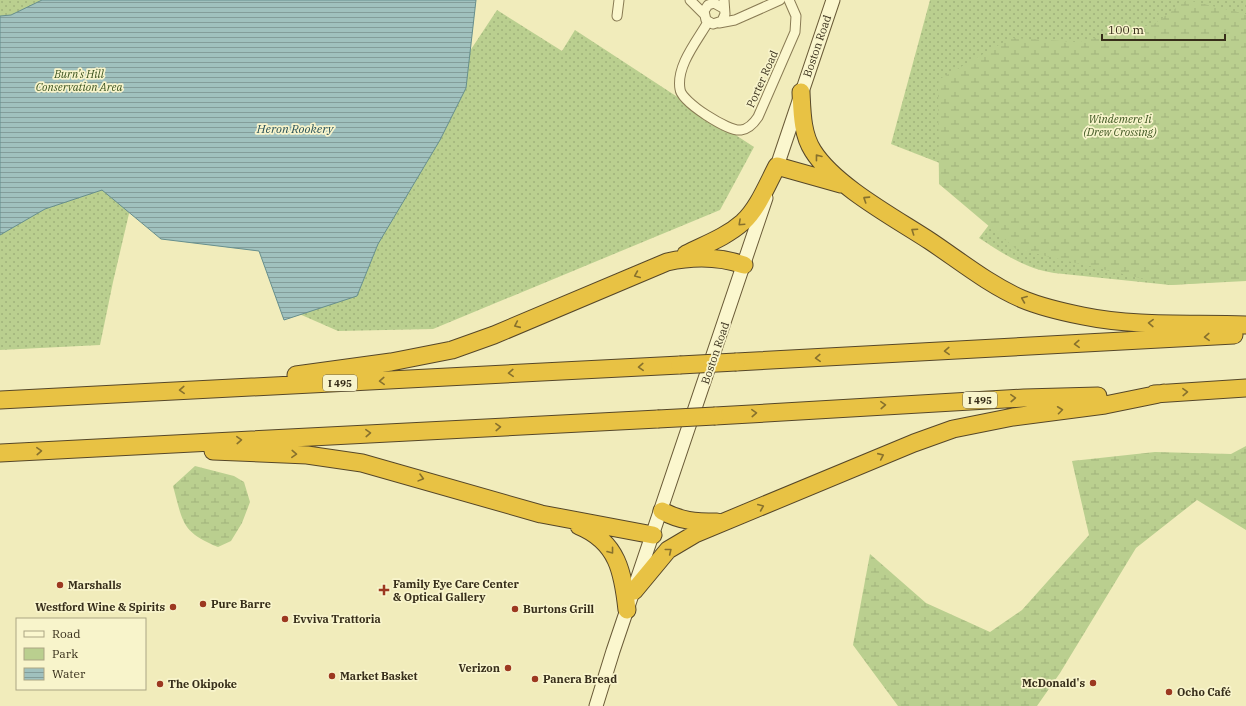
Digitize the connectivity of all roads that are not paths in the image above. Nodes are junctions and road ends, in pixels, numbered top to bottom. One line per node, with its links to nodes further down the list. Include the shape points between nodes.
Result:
1 (619, 0): 9 (street)
2 (780, 0): 8 (street)
3 (789, 0): 10 (street, Porter Road, via 796,16 795,32 758,117 745,129 729,129 687,102 680,93 680,78 685,62)
4 (833, 0): 12 (main road, Boston Road)
5 (691, 1): 6 (street); 10 (street)
6 (711, 3): 7 (street); 10 (street)
7 (724, 6): 8 (street, via 738,15); 11 (street, via 724,18)
8 (747, 13): 11 (street, via 730,22)
9 (617, 16)
10 (706, 18): 11 (street, via 713,24)
11 (719, 23)
12 (802, 92): 13 (main road, Boston Road); 14 (highway, one-way to 12, via 812,150 804,129)
13 (777, 166): 14 (highway); 15 (highway, one-way to 15, via 744,222 714,242); 16 (main road, Boston Road)
14 (845, 185): 17 (highway, one-way to 14, via 1155,324 1109,320 1076,315 1023,299 976,274)
15 (673, 261): 16 (highway, via 706,257 726,259); 20 (highway, one-way to 20, via 452,350 384,363)
16 (744, 265): 25 (main road, Boston Road)
17 (1246, 325)
18 (1246, 334): 20 (highway, I 495, one-way to 20, bridge)
19 (1246, 388): 21 (highway, I 495, one-way to 19)
20 (203, 389): 22 (highway, I 495, one-way to 22)
21 (1164, 393): 23 (highway, I 495, one-way to 21, bridge, via 1024,398); 27 (highway, one-way to 21, via 901,448 953,429)
22 (0, 400)
23 (143, 446): 24 (highway, I 495, one-way to 23); 26 (highway, one-way to 26, via 307,455 356,462)
24 (0, 453)
25 (662, 511): 27 (highway, via 689,521); 28 (main road, Boston Road)
26 (555, 516): 28 (highway); 30 (highway, one-way to 30, via 584,528 609,547 621,572)
27 (725, 522): 29 (highway, one-way to 27, via 668,550 695,534)
28 (653, 535): 29 (main road, Boston Road)
29 (634, 591): 30 (main road, Boston Road)
30 (627, 610): 31 (main road, Boston Road)
31 (596, 706)

